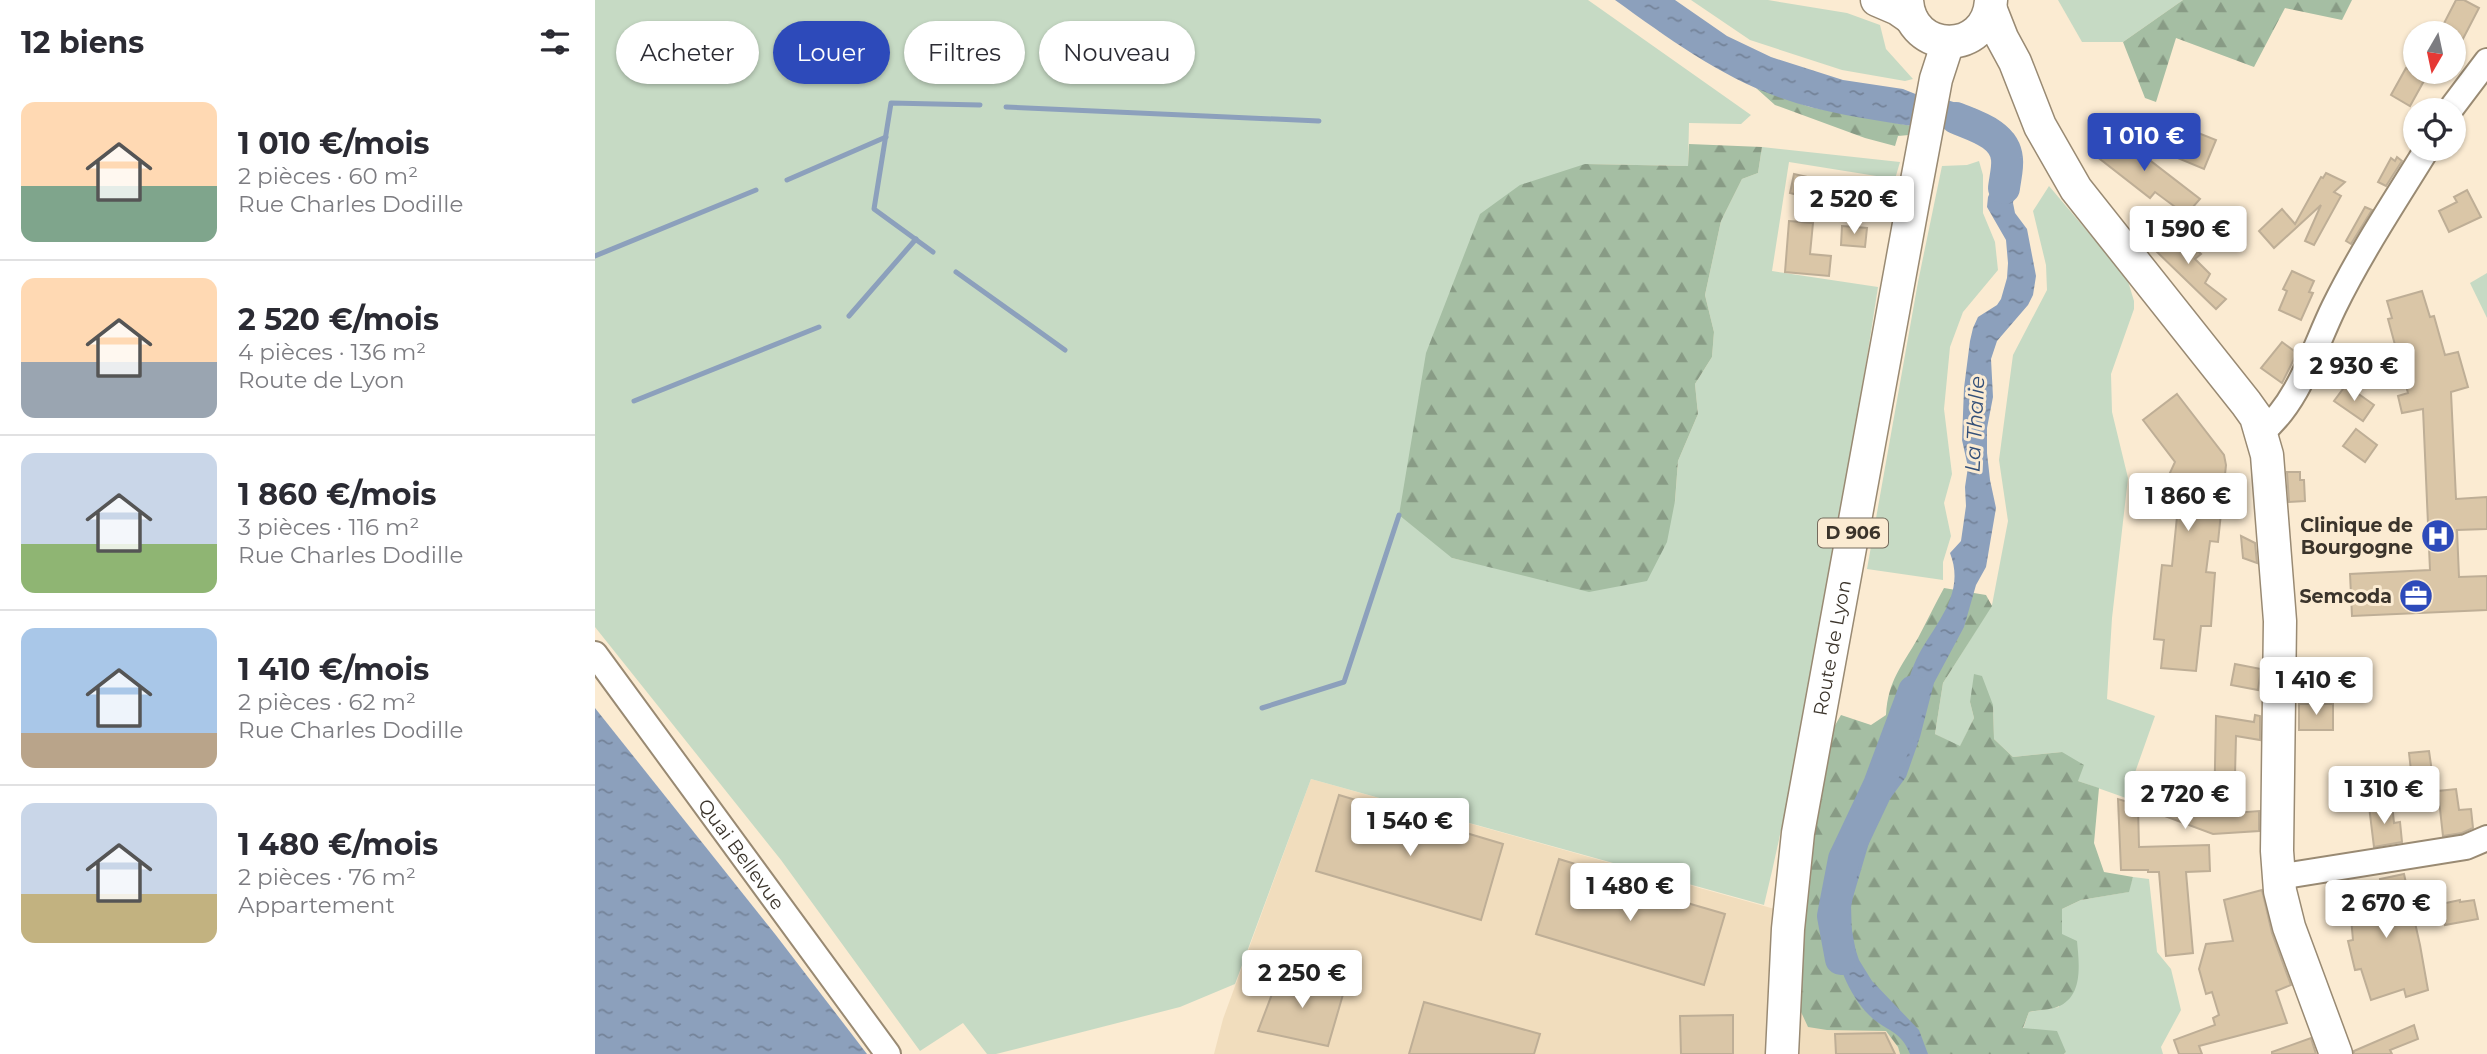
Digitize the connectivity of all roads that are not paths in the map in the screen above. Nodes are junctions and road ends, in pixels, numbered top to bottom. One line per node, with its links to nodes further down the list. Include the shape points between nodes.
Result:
1 (1877, 0): 3 (main road)
2 (1991, 5): 3 (main road, via 1982,27); 5 (main road)
3 (1933, 27): 5 (main road, via 1991,53); 13 (main road, Route de Lyon / D 906, via 1936,82 1798,834)
4 (2487, 61): 6 (street)
5 (2021, 81): 8 (main road, via 2076,189 2246,403)
6 (2459, 98)
7 (2420, 161): 8 (street, via 2362,255 2311,363 2282,410)
8 (2262, 432): 11 (main road, via 2271,492 2281,642)
9 (595, 654): 12 (street, Quai Bellevue)
10 (2487, 838): 11 (street, via 2466,847)
11 (2278, 877): 14 (main road, via 2289,927)
12 (888, 1054)
13 (1782, 1054)
14 (2336, 1054)

